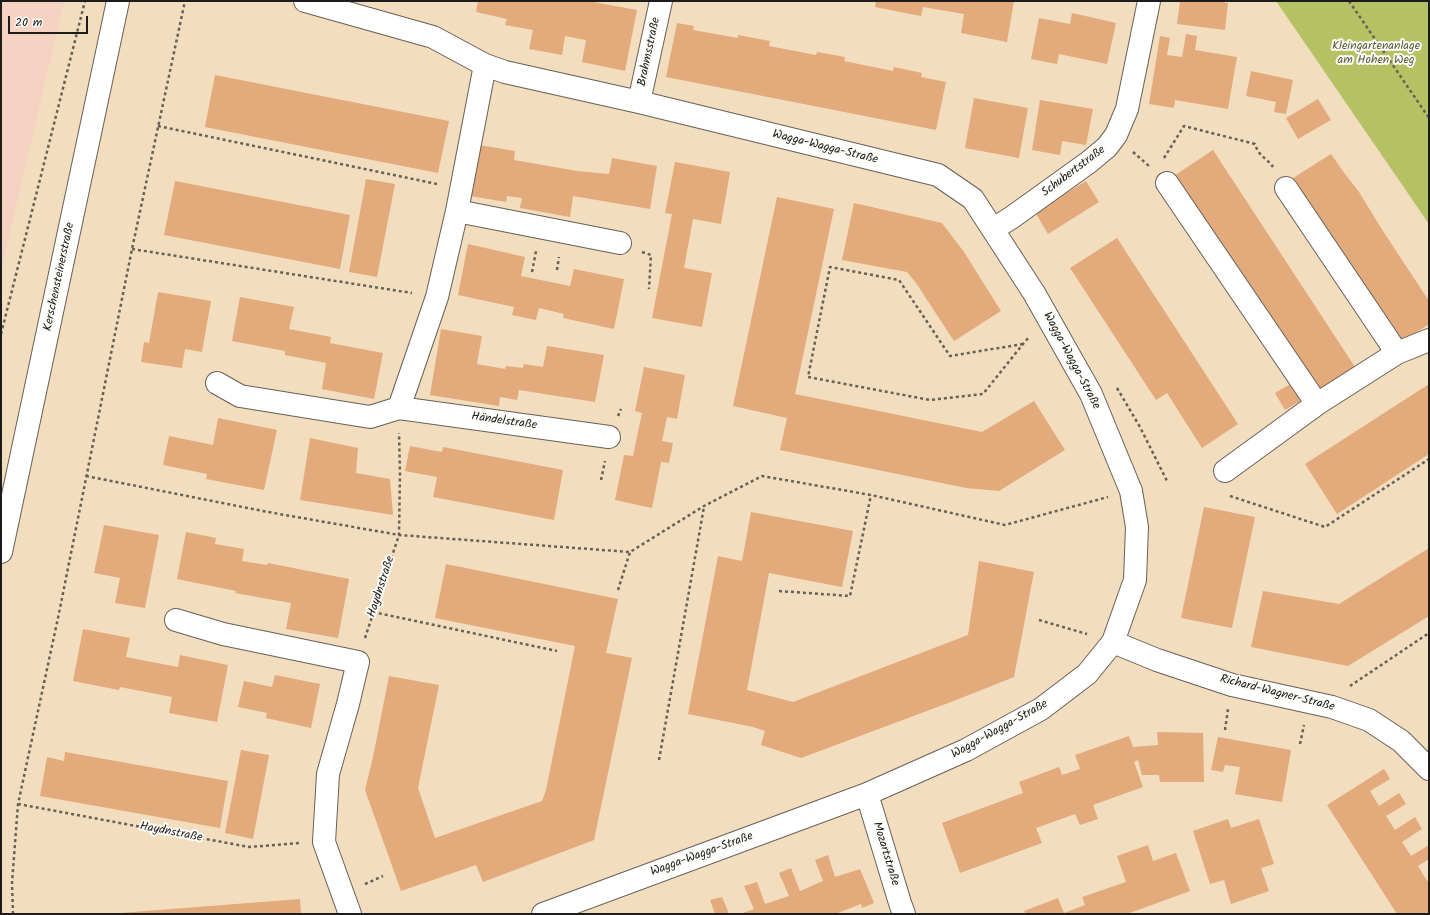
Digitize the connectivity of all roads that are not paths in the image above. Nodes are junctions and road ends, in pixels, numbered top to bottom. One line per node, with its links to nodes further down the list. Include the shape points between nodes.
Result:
1 (118, 1): 19 (street, Kerschensteinerstraße)
2 (305, 1): 5 (street, Wagga-Wagga-Straße, via 433,37)
3 (661, 1): 6 (street, Brahmsstraße)
4 (1148, 1): 10 (street, Schubertstraße, via 1127,109 1116,135 1107,147 1089,162)
5 (485, 65): 6 (street, Wagga-Wagga-Straße, via 505,72); 9 (street)
6 (639, 102): 10 (street, Wagga-Wagga-Straße, via 938,176 973,199)
7 (1164, 174): 15 (street)
8 (1286, 188): 13 (street)
9 (457, 211): 11 (street); 16 (street, via 437,297)
10 (993, 229): 21 (street, Wagga-Wagga-Straße, via 1034,293 1091,394 1131,491 1137,527 1135,580)
11 (620, 243)
12 (1429, 340): 13 (street)
13 (1397, 353): 15 (street)
14 (217, 383): 16 (street, Händelstraße, via 240,396 370,417)
15 (1317, 404): 18 (street)
16 (398, 408): 17 (street, Händelstraße)
17 (609, 437)
18 (1225, 471)
19 (1, 552)
20 (176, 620): 24 (street, via 223,634 358,662 328,774 324,842)
21 (1112, 642): 22 (street, Richard-Wagner-Straße, via 1232,685 1332,707 1369,720 1401,741); 23 (street, Wagga-Wagga-Straße, via 1087,674 1041,709 966,750)
22 (1429, 769)
23 (867, 794): 25 (street, Wagga-Wagga-Straße); 26 (street, Mozartstraße)
24 (350, 914)
25 (543, 914)
26 (904, 914)

